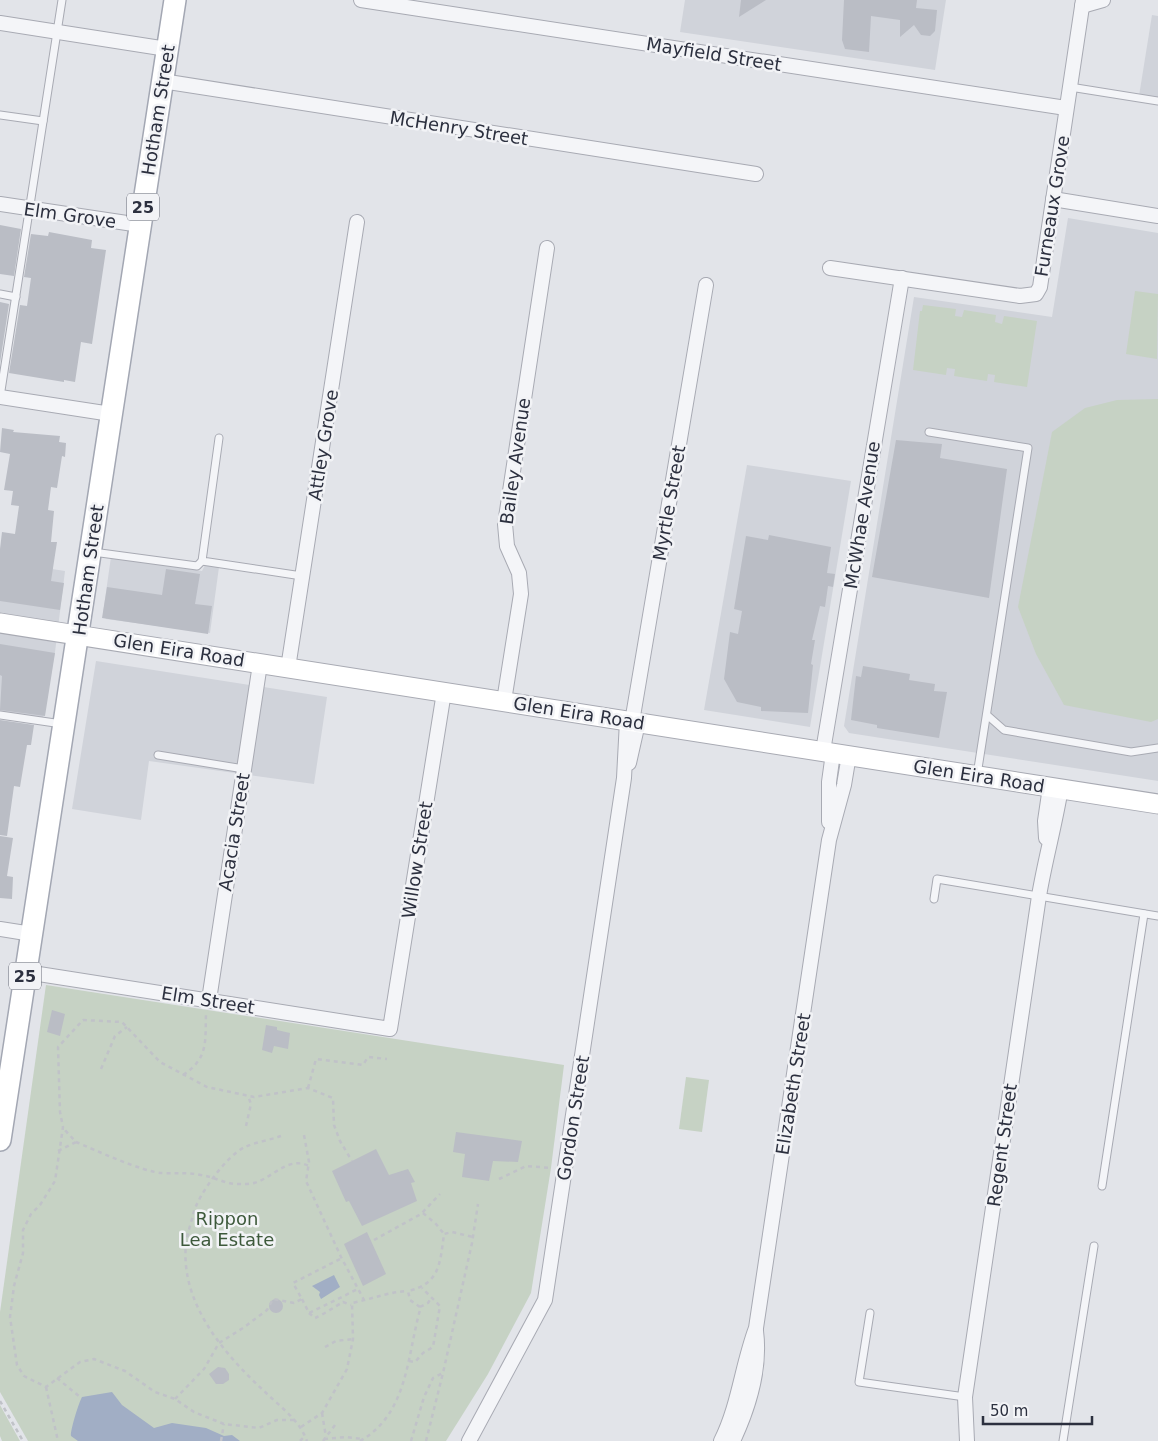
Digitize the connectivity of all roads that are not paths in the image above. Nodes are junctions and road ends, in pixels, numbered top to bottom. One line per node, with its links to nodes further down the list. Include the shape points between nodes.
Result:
1 (62, 0): 7 (lane)
2 (175, 0): 8 (main road, Hotham Street / 25)
3 (361, 0): 12 (street, Mayfield Street)
4 (1103, 0): 5 (street)
5 (1082, 3): 10 (street, Furneaux Grove)
6 (0, 23): 7 (street)
7 (58, 31): 8 (street); 14 (lane)
8 (167, 49): 9 (main road, Hotham Street / 25)
9 (162, 81): 15 (street, McHenry Street); 21 (main road, Hotham Street / 25)
10 (1070, 87): 11 (lane); 12 (street, Furneaux Grove)
11 (1158, 101)
12 (1066, 108): 16 (street, Furneaux Grove)
13 (0, 115): 14 (lane)
14 (43, 121): 18 (lane)
15 (756, 174)
16 (1053, 199): 19 (street); 24 (street, Furneaux Grove, via 1040,287 1033,295 1020,296)
17 (0, 204): 18 (street, Elm Grove)
18 (29, 209): 21 (street, Elm Grove); 27 (lane)
19 (1158, 216)
20 (357, 222): 34 (street, Attley Grove)
21 (140, 225): 29 (main road, Hotham Street / 25)
22 (547, 248): 40 (street, Bailey Avenue, via 505,524 507,546 519,572 521,594)
23 (830, 268): 24 (street, Furneaux Grove)
24 (902, 278): 46 (street, McWhae Avenue)
25 (706, 285): 43 (street, Myrtle Street)
26 (0, 294): 27 (lane)
27 (16, 297): 28 (lane)
28 (0, 398): 29 (street)
29 (112, 414): 32 (main road, Hotham Street / 25)
30 (929, 432): 42 (lane, via 1028,448)
31 (219, 438): 33 (lane)
32 (90, 551): 33 (lane, via 197,566); 36 (main road, Hotham Street / 25)
33 (202, 561): 34 (lane)
34 (302, 576): 38 (street, Attley Grove)
35 (0, 623): 36 (main road, Glen Eira Road)
36 (78, 634): 37 (main road, Glen Eira Road); 44 (main road, Hotham Street / 25)
37 (260, 664): 38 (main road, Glen Eira Road); 48 (street, Acacia Street)
38 (288, 668): 39 (main road, Glen Eira Road)
39 (444, 692): 40 (main road, Glen Eira Road); 60 (street, Willow Street)
40 (504, 701): 43 (main road, Glen Eira Road)
41 (0, 715): 44 (lane)
42 (987, 715): 45 (lane, via 1004,730 1132,752); 49 (lane)
43 (632, 722): 46 (main road, Glen Eira Road); 67 (street, Gordon Street, via 545,1300)
44 (64, 724): 57 (main road, Hotham Street / 25)
45 (1158, 748)
46 (835, 753): 49 (main road, Glen Eira Road); 65 (street, Elizabeth Street, via 844,785 829,840)
47 (158, 755): 48 (lane)
48 (244, 769): 59 (street, Acacia Street)
49 (977, 776): 50 (main road, Glen Eira Road)
50 (1055, 788): 51 (main road, Glen Eira Road); 52 (street, Regent Street, via 1055,822)
51 (1158, 804)
52 (1039, 896): 53 (lane, via 937,879); 54 (lane); 66 (street, Regent Street)
53 (934, 899)
54 (1144, 914): 55 (lane); 62 (lane)
55 (1158, 916)
56 (0, 929): 57 (street)
57 (32, 934): 58 (main road, Hotham Street / 25)
58 (26, 972): 59 (street, Elm Street); 61 (main road, Hotham Street / 25)
59 (208, 1005): 60 (street, Elm Street)
60 (390, 1028)
61 (0, 1140)
62 (1102, 1186)
63 (1094, 1246): 71 (lane)
64 (870, 1312): 66 (lane, via 859,1382)
65 (756, 1328): 68 (street, Elizabeth Street, via 747,1352 732,1418); 69 (street, Elizabeth Street, via 758,1349 750,1397)
66 (965, 1397): 70 (street, Regent Street)
67 (469, 1441)
68 (721, 1441)
69 (733, 1441)
70 (967, 1441)
71 (1063, 1441)

